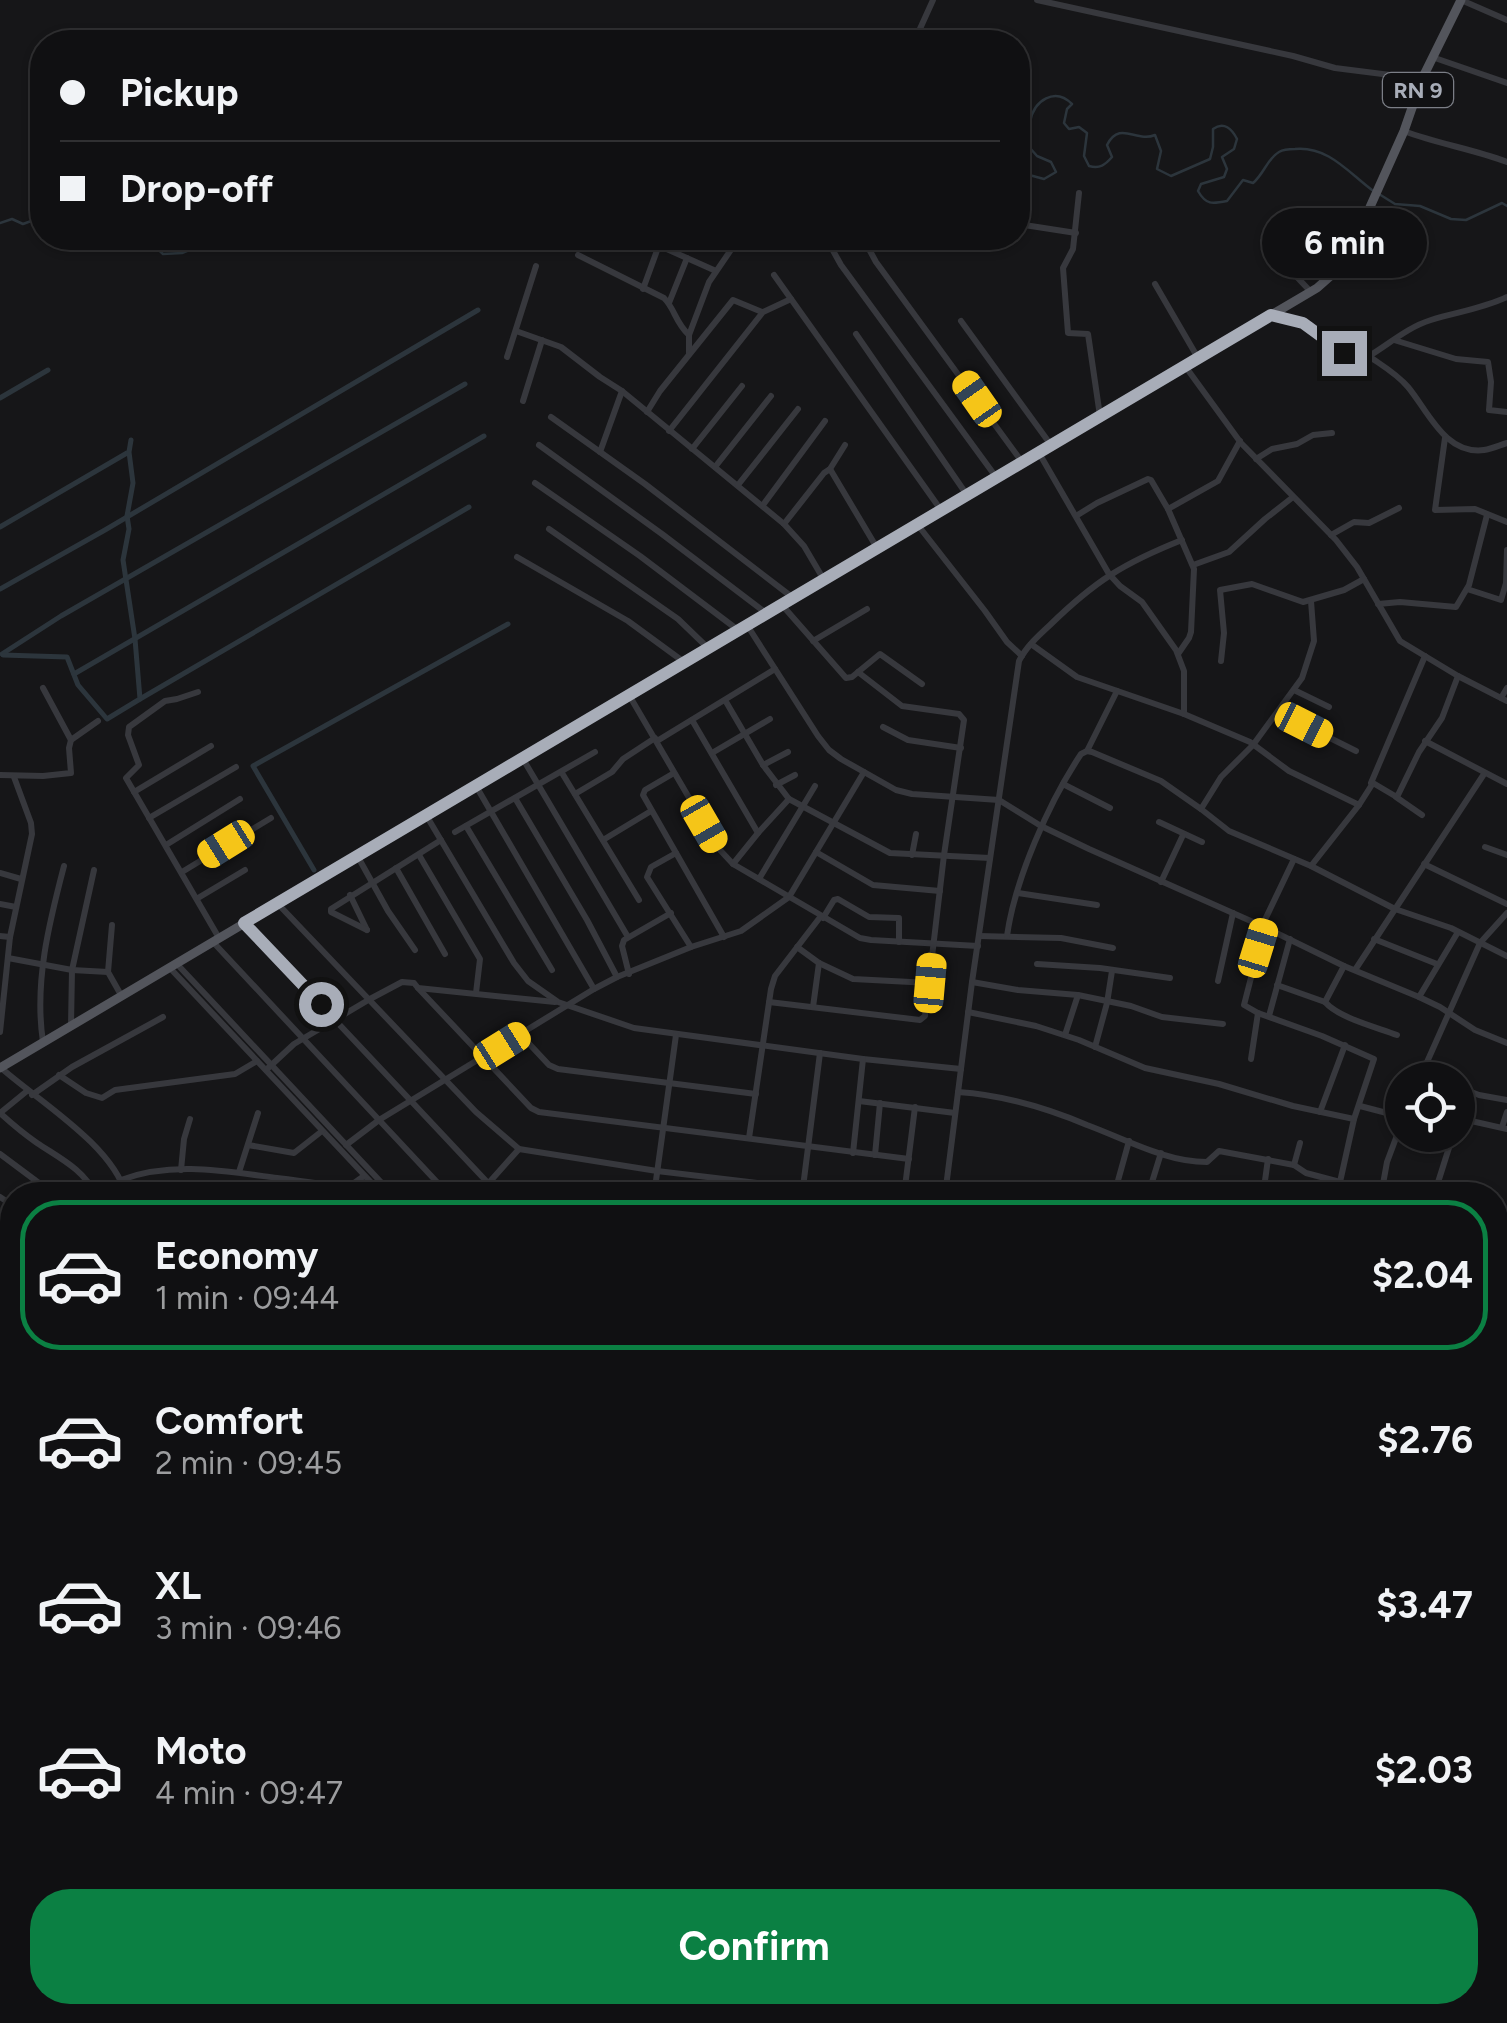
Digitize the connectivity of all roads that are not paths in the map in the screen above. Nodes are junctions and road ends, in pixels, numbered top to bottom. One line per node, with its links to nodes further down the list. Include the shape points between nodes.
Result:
1 (933, 0): 7 (street)
2 (1038, 0): 5 (street)
3 (1084, 0): 5 (street)
4 (1461, 0): 6 (street); 8 (main road, RN 9)
5 (1082, 10): 9 (street, via 1336,68)
6 (1507, 20)
7 (919, 30)
8 (1432, 57): 9 (main road, RN 9); 10 (street)
9 (1422, 79): 11 (main road, RN 9)
10 (1507, 83)
11 (1404, 132): 12 (street); 29 (main road, RN 9, via 1350,254)
12 (1507, 162)
13 (1079, 193): 15 (street)
14 (1030, 226): 15 (street)
15 (1076, 233): 53 (street, via 1062,268 1068,333 1088,334)
16 (1263, 241): 29 (street)
17 (658, 250): 28 (street)
18 (668, 250): 23 (street)
19 (731, 250): 25 (street)
20 (831, 250): 71 (street)
21 (870, 250): 68 (street)
22 (578, 255): 28 (street)
23 (687, 258): 25 (street); 32 (street)
24 (536, 266): 36 (street)
25 (716, 271): 38 (street)
26 (774, 275): 31 (street)
27 (1155, 284): 44 (street)
28 (643, 289): 32 (street)
29 (1311, 292): 34 (main road, RN 9)
30 (1507, 297): 40 (street, via 1427,321)
31 (791, 299): 33 (street); 79 (street)
32 (669, 303): 38 (street)
33 (762, 312): 41 (street, via 732,300); 56 (street)
34 (1271, 315): 42 (street, via 1303,323 1341,352); 44 (main road, RN 9)
35 (961, 321): 63 (street)
36 (516, 331): 39 (street); 43 (street)
37 (856, 334): 74 (street)
38 (689, 335): 41 (street)
39 (542, 340): 47 (street); 49 (street)
40 (1392, 340): 42 (street); 52 (street, via 1488,362 1489,410)
41 (689, 354): 51 (street)
42 (1369, 356): 58 (street, via 1397,376)
43 (506, 357)
44 (1198, 358): 45 (main road, RN 9)
45 (1185, 366): 53 (main road, RN 9); 59 (street)
46 (742, 386): 64 (street)
47 (622, 391): 51 (street); 65 (street)
48 (771, 396): 69 (street)
49 (523, 401)
50 (798, 409): 73 (street)
51 (646, 412): 56 (street)
52 (1507, 412)
53 (1100, 416): 63 (main road, RN 9)
54 (551, 418): 65 (street)
55 (824, 421): 76 (street)
56 (670, 430): 64 (street)
57 (1332, 434): 67 (street)
58 (1445, 437): 60 (street, via 1479,450); 80 (street, via 1434,510)
59 (1240, 441): 67 (street); 78 (street, via 1218,481)
60 (1507, 443)
61 (539, 445): 101 (street)
62 (845, 445): 70 (street)
63 (1051, 445): 66 (main road, RN 9)
64 (692, 449): 69 (street)
65 (600, 452): 96 (street)
66 (1038, 452): 68 (main road, RN 9); 81 (street)
67 (1256, 459): 75 (street)
68 (1022, 462): 71 (main road, RN 9)
69 (714, 467): 73 (street)
70 (830, 469): 83 (street); 88 (street)
71 (996, 477): 74 (main road, RN 9)
72 (535, 483): 102 (street)
73 (738, 485): 76 (street)
74 (967, 495): 79 (main road, RN 9)
75 (1293, 497): 86 (street); 91 (street, via 1224,556)
76 (762, 505): 83 (street)
77 (1398, 508): 86 (street)
78 (1168, 509): 81 (street, via 1148,479); 87 (street)
79 (941, 510): 84 (main road, RN 9)
80 (1487, 515): 82 (street); 95 (street)
81 (1076, 516): 92 (street)
82 (1507, 522)
83 (784, 524): 94 (street)
84 (917, 524): 88 (main road, RN 9); 107 (street)
85 (549, 529): 105 (street, via 678,619)
86 (1331, 535): 93 (street)
87 (1182, 540): 91 (street); 92 (street)
88 (877, 548): 94 (main road, RN 9)
89 (1507, 550): 95 (street, via 1501,600)
90 (517, 557): 110 (street)
91 (1193, 565): 106 (street, via 1189,638)
92 (1109, 574): 104 (street); 106 (street, via 1142,602)
93 (1364, 579): 97 (street); 99 (street)
94 (824, 580): 96 (main road, RN 9)
95 (1467, 588): 99 (street, via 1453,608)
96 (792, 598): 98 (main road, RN 9)
97 (1311, 602): 109 (street, via 1252,584 1220,590); 117 (street, via 1314,642)
98 (781, 604): 101 (main road, RN 9); 103 (street)
99 (1378, 604): 108 (street, via 1400,640)
100 (867, 608): 103 (street)
101 (766, 614): 102 (main road, RN 9)
102 (742, 628): 105 (main road, RN 9); 111 (street)
103 (813, 641): 112 (street, via 846,678)
104 (1031, 644): 107 (street); 119 (street, via 1077,677)
105 (708, 648): 110 (main road, RN 9)
106 (1178, 654): 125 (street)
107 (1022, 656): 166 (street)
108 (1425, 656): 113 (street); 155 (street)
109 (1220, 661)
110 (684, 662): 120 (main road, RN 9)
111 (775, 669): 121 (street); 146 (street, via 829,750)
112 (858, 672): 114 (street, via 880,654); 136 (street, via 904,707 963,716)
113 (1458, 676): 122 (street); 133 (street)
114 (922, 684)
115 (44, 688): 132 (street)
116 (1507, 688): 122 (street)
117 (1294, 690): 123 (street); 124 (street)
118 (198, 692): 159 (street, via 164,701 129,727 139,765 126,778)
119 (1118, 692): 125 (street); 137 (street)
120 (629, 695): 131 (street); 142 (main road, RN 9)
121 (726, 700): 127 (street); 130 (street)
122 (1504, 700)
123 (1329, 707)
124 (1278, 712): 134 (street); 138 (street)
125 (1184, 714): 134 (street)
126 (770, 719): 130 (street)
127 (692, 720): 131 (street); 141 (street)
128 (98, 722): 132 (street)
129 (883, 727): 136 (street, via 910,741)
130 (743, 734): 141 (street); 143 (street)
131 (656, 739): 147 (street); 160 (street)
132 (71, 740): 151 (street, via 71,773)
133 (1425, 742): 148 (street); 161 (street)
134 (1253, 745): 167 (street); 170 (street)
135 (211, 746): 159 (street)
136 (961, 748): 163 (street)
137 (1088, 751): 154 (street); 170 (street, via 1161,780)
138 (1356, 751)
139 (595, 752): 145 (street)
140 (788, 752): 143 (street)
141 (712, 753): 182 (street)
142 (522, 758): 153 (street); 157 (main road, RN 9)
143 (763, 766): 156 (street)
144 (236, 767): 175 (street)
145 (562, 772): 153 (street); 160 (street)
146 (864, 772): 163 (street, via 896,790); 177 (street)
147 (674, 773): 171 (street, via 645,790); 199 (street)
148 (1484, 774): 152 (street); 200 (street)
149 (0, 775): 151 (street)
150 (795, 775): 156 (street)
151 (14, 777): 208 (street, via 32,828)
152 (1506, 781)
153 (539, 784): 162 (street); 238 (street)
154 (1064, 784): 169 (street); 180 (street)
155 (1372, 784): 161 (street); 167 (street)
156 (776, 785): 165 (street)
157 (476, 786): 172 (street); 173 (main road, RN 9)
158 (815, 786): 168 (street)
159 (134, 792): 175 (street)
160 (575, 794): 186 (street)
161 (1395, 796): 174 (street)
162 (515, 798): 172 (street); 266 (street)
163 (953, 798): 166 (street); 192 (street)
164 (240, 799): 188 (street)
165 (789, 799): 168 (street); 182 (street)
166 (999, 800): 180 (street); 197 (street)
167 (1359, 805): 202 (street)
168 (802, 806): 177 (street); 209 (street)
169 (1110, 808)
170 (1201, 809): 198 (street, via 1228,830)
171 (651, 811): 186 (street); 191 (street)
172 (489, 812): 179 (street); 273 (street)
173 (426, 815): 185 (street); 196 (main road, RN 9)
174 (1422, 815)
175 (149, 818): 188 (street)
176 (272, 818): 206 (street)
177 (834, 822): 190 (street); 194 (street, via 879,849)
178 (1158, 822): 184 (street)
179 (466, 826): 181 (street); 260 (street)
180 (1042, 826): 211 (street); 213 (street)
181 (455, 832)
182 (758, 833): 199 (street)
183 (916, 834): 194 (street)
184 (1184, 835): 187 (street); 211 (street)
185 (441, 840): 193 (street); 279 (street, via 522,974)
186 (603, 840): 217 (street)
187 (1202, 842)
188 (166, 845): 206 (street)
189 (1485, 847): 195 (street)
190 (816, 852): 212 (street, via 873,885); 215 (street)
191 (676, 853): 224 (street, via 651,866 647,877); 234 (street)
192 (944, 854): 194 (street); 197 (street); 212 (street)
193 (419, 855): 203 (street); 274 (street, via 480,960)
194 (912, 855)
195 (1507, 855)
196 (357, 856): 210 (street); 218 (main road, RN 9)
197 (990, 858): 235 (street)
198 (1294, 859): 202 (street); 231 (street)
199 (733, 864): 209 (street)
200 (1424, 864): 220 (street); 223 (street)
201 (64, 866): 253 (street)
202 (1312, 866): 223 (street)
203 (396, 868): 210 (street); 250 (street)
204 (94, 870): 259 (street)
205 (245, 870): 216 (street)
206 (182, 872): 216 (street)
207 (0, 873): 208 (street)
208 (21, 878): 222 (street)
209 (759, 878): 215 (street)
210 (372, 882): 214 (street); 249 (street)
211 (1161, 882): 225 (street)
212 (940, 890): 243 (street)
213 (1018, 893): 221 (street); 236 (street)
214 (350, 895): 214 (street, via 368,929 367,930 331,912)
215 (789, 897): 227 (street); 234 (street)
216 (198, 898): 241 (street)
217 (638, 900)
218 (277, 903): 228 (main road, RN 9); 278 (street)
219 (0, 904): 222 (street)
220 (1507, 904)
221 (1096, 905)
222 (16, 907): 237 (street)
223 (1395, 909): 232 (street); 240 (street)
224 (671, 913): 238 (street); 246 (street)
225 (1234, 913): 231 (street); 268 (street)
226 (1507, 913): 230 (street)
227 (822, 917): 242 (street, via 860,938); 242 (street, via 838,899 870,916 900,918); 247 (street)
228 (244, 923): 241 (main road, RN 9); 290 (street)
229 (112, 925): 264 (street)
230 (1503, 925): 244 (street)
231 (1263, 926): 239 (street); 287 (street, via 1244,1002)
232 (1458, 932): 244 (street); 256 (street)
233 (0, 936): 237 (street)
234 (724, 936): 246 (street)
235 (979, 936): 236 (street); 245 (street)
236 (1007, 936): 248 (street)
237 (10, 938): 252 (street)
238 (628, 938): 265 (street, via 622,946)
239 (1290, 939): 258 (street); 271 (street)
240 (1374, 939): 256 (street); 261 (street)
241 (216, 940): 257 (main road, RN 9); 298 (street)
242 (899, 942): 243 (street)
243 (934, 943): 245 (street); 270 (street)
244 (1480, 943): 251 (street); 286 (street)
245 (978, 946): 269 (street)
246 (691, 947): 265 (street)
247 (797, 947): 254 (street); 280 (street, via 775,976)
248 (1113, 948)
249 (415, 950)
250 (446, 954)
251 (1507, 956)
252 (8, 958): 253 (street); 263 (street)
253 (42, 963): 259 (street); 299 (street)
254 (820, 963): 270 (street, via 852,979); 284 (street)
255 (1037, 964): 262 (street)
256 (1437, 964): 277 (street)
257 (173, 965): 275 (main road, RN 9); 308 (street); 311 (street)
258 (1344, 966): 261 (street); 281 (street)
259 (72, 970): 264 (street); 292 (street)
260 (552, 970)
261 (1355, 970): 277 (street)
262 (1112, 971): 267 (street); 282 (street)
263 (3, 972): 293 (street)
264 (108, 972): 275 (street)
265 (629, 974): 266 (street)
266 (617, 977): 273 (street)
267 (1170, 978)
268 (1218, 980)
269 (972, 982): 276 (street); 285 (street)
270 (930, 983): 284 (street, via 920,1020)
271 (1277, 986): 281 (street); 288 (street)
272 (418, 988): 274 (street); 278 (street, via 402,982); 305 (street)
273 (594, 989): 283 (street)
274 (476, 993): 279 (street)
275 (121, 995): 292 (main road, RN 9)
276 (1078, 995): 282 (street); 296 (street)
277 (1419, 997): 286 (street)
278 (370, 998): 290 (street); 314 (street)
279 (558, 1002): 283 (street)
280 (769, 1002): 284 (street); 301 (street)
281 (1325, 1002): 297 (street)
282 (1107, 1003): 291 (street); 303 (street)
283 (568, 1006): 294 (street); 295 (street)
284 (812, 1007)
285 (968, 1012): 296 (street); 312 (street)
286 (1449, 1012): 300 (street); 309 (street)
287 (1258, 1013): 288 (street); 307 (street)
288 (1269, 1016): 302 (street)
289 (163, 1018): 313 (street)
290 (336, 1019): 298 (street); 322 (street)
291 (1223, 1024)
292 (71, 1026): 299 (main road, RN 9)
293 (0, 1032)
294 (520, 1034): 305 (street); 315 (street, via 558,1069)
295 (676, 1035): 301 (street); 315 (street)
296 (1065, 1035): 303 (street)
297 (1397, 1035)
298 (305, 1039): 311 (street); 334 (street)
299 (43, 1042): 310 (main road, RN 9)
300 (1507, 1043)
301 (762, 1045): 304 (street); 319 (street)
302 (1344, 1045): 324 (street, via 1374,1059); 327 (street)
303 (1095, 1047): 327 (street, via 1145,1068)
304 (820, 1053): 306 (street); 344 (street)
305 (483, 1058): 314 (street); 337 (street, via 539,1112)
306 (863, 1059): 312 (street); 320 (street)
307 (1251, 1060)
308 (257, 1061): 311 (street); 313 (street, via 235,1074 116,1090 102,1098)
309 (1426, 1062)
310 (0, 1068): 317 (street)
311 (269, 1068): 338 (street); 342 (street)
312 (961, 1070): 316 (street)
313 (59, 1075): 317 (street)
314 (446, 1079): 322 (street); 345 (street)
315 (669, 1084): 319 (street); 337 (street)
316 (958, 1092): 330 (street); 340 (street, via 1058,1113)
317 (30, 1093): 329 (street); 359 (street, via 86,1137)
318 (1475, 1093): 321 (street)
319 (756, 1094): 339 (street)
320 (859, 1100): 323 (street); 348 (street)
321 (1507, 1100)
322 (412, 1101): 334 (street); 367 (street)
323 (880, 1102): 325 (street); 351 (street)
324 (1360, 1106): 331 (street); 333 (street)
325 (915, 1107): 330 (street); 352 (street)
326 (258, 1112): 343 (street)
327 (1320, 1112): 333 (street)
328 (1507, 1112): 336 (street)
329 (0, 1113): 361 (street)
330 (955, 1113): 373 (street)
331 (1385, 1114)
332 (190, 1119): 355 (street)
333 (1354, 1119): 377 (street)
334 (379, 1120): 342 (street); 366 (street)
335 (1475, 1122): 336 (street)
336 (1505, 1128)
337 (663, 1129): 339 (street); 356 (street)
338 (322, 1131): 343 (street, via 294,1152); 358 (street)
339 (750, 1138): 344 (street)
340 (1129, 1141): 349 (street); 374 (street)
341 (1300, 1143): 354 (street)
342 (346, 1144): 365 (street)
343 (248, 1146): 357 (street)
344 (808, 1148): 348 (street); 371 (street)
345 (519, 1149): 356 (street); 368 (street)
346 (1391, 1152): 378 (street)
347 (1448, 1152): 379 (street)
348 (852, 1153): 351 (street)
349 (1161, 1153): 353 (street, via 1203,1163 1219,1151); 375 (street)
350 (0, 1154): 360 (street)
351 (875, 1155): 352 (street)
352 (908, 1158): 372 (street)
353 (1268, 1159): 354 (street); 376 (street)
354 (1294, 1165): 377 (street)
355 (181, 1170): 357 (street); 359 (street)
356 (657, 1171): 369 (street); 370 (street)
357 (239, 1172): 362 (street)
358 (364, 1176): 363 (street); 364 (street)
359 (121, 1180)
360 (38, 1182)
361 (89, 1182)
362 (316, 1182)
363 (356, 1182)
364 (370, 1182)
365 (380, 1182)
366 (436, 1182)
367 (487, 1182)
368 (489, 1182)
369 (656, 1182)
370 (733, 1182)
371 (804, 1182)
372 (905, 1182)
373 (947, 1182)
374 (1118, 1182)
375 (1152, 1182)
376 (1266, 1182)
377 (1340, 1182)
378 (1382, 1182)
379 (1438, 1182)

